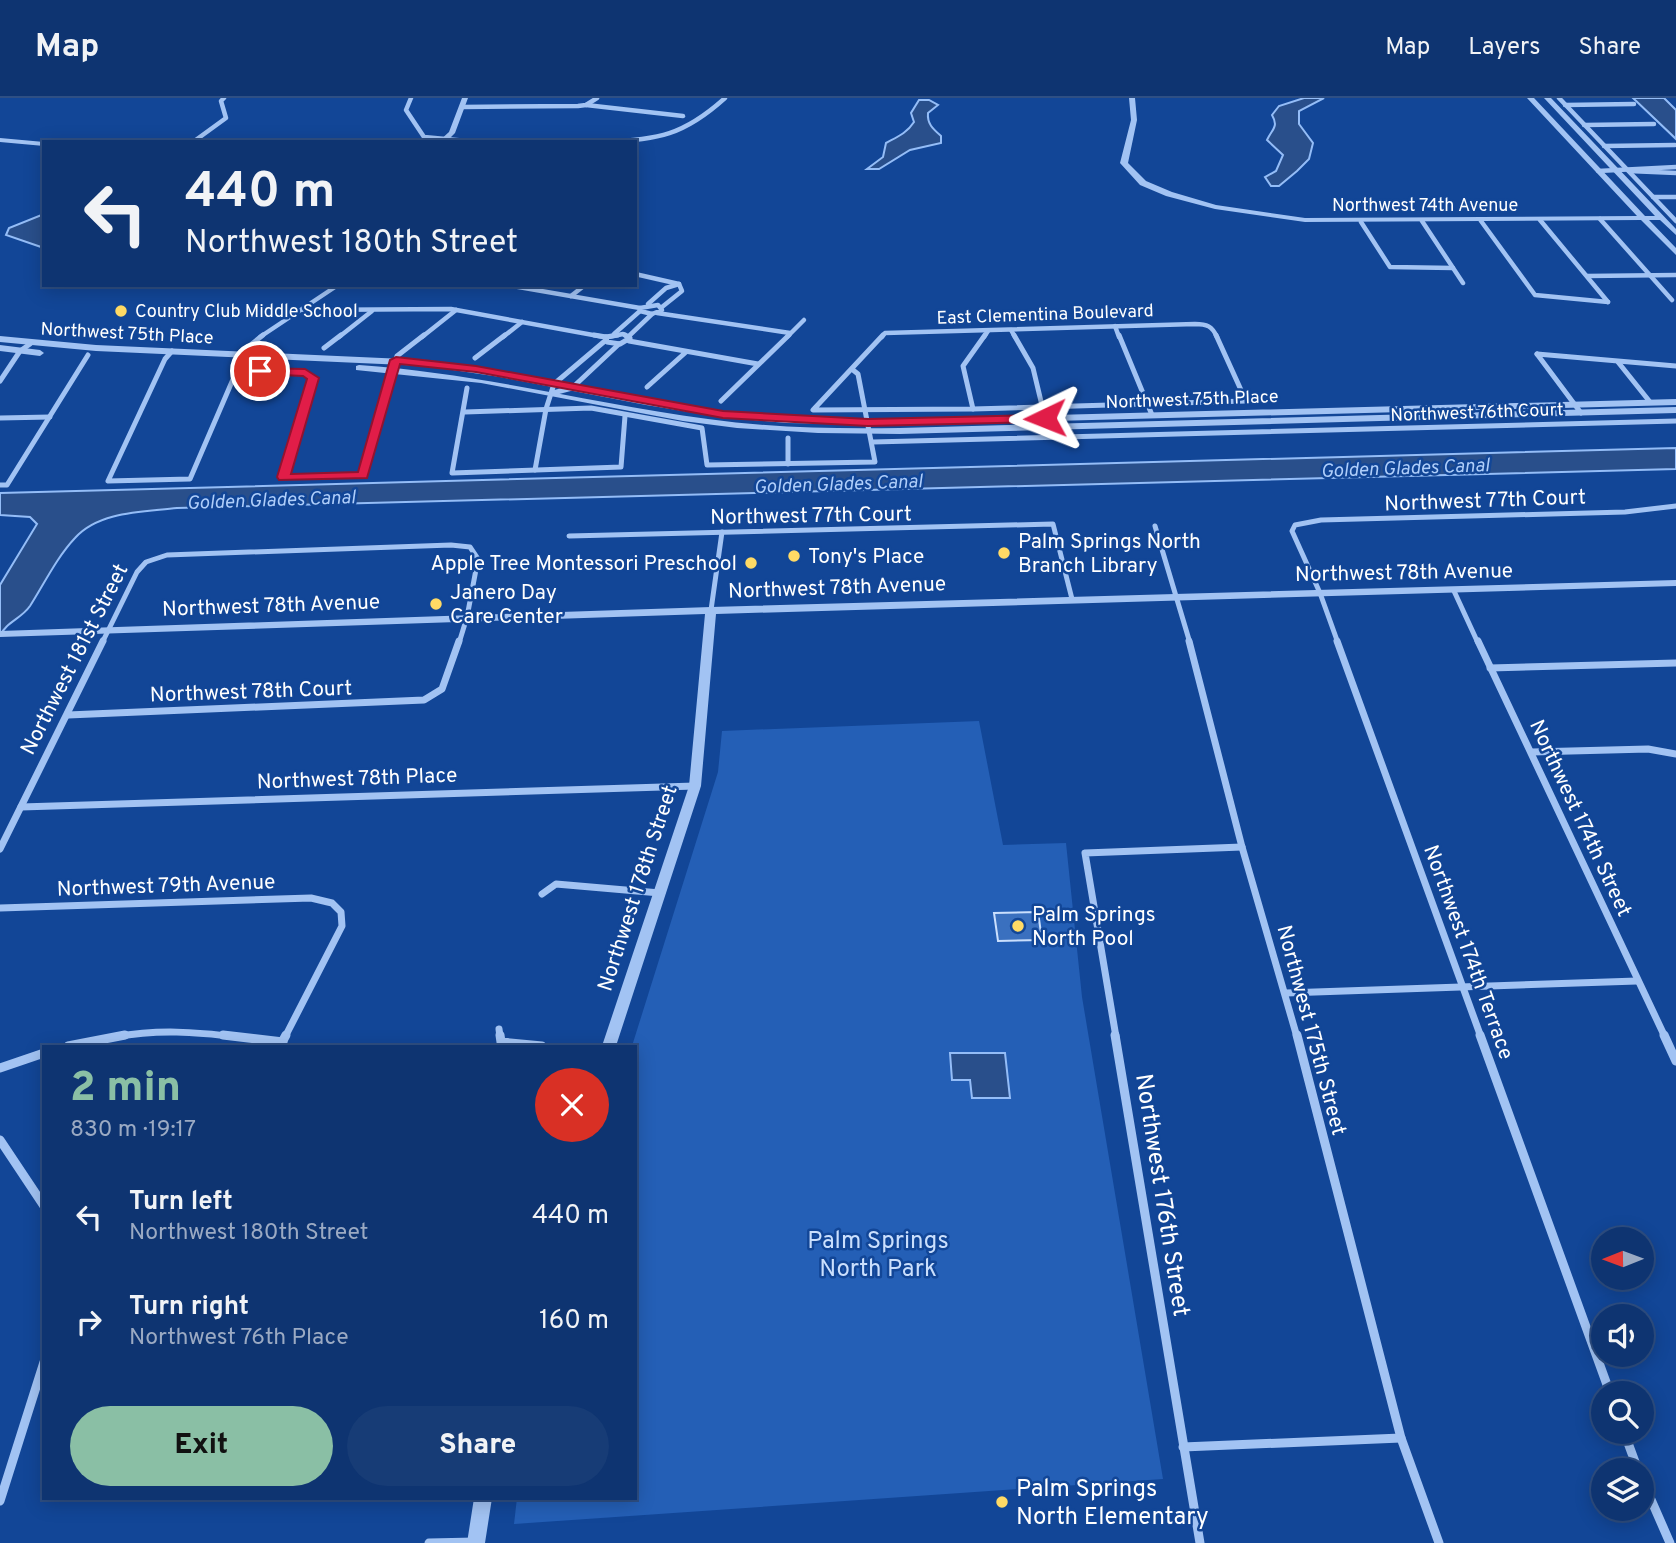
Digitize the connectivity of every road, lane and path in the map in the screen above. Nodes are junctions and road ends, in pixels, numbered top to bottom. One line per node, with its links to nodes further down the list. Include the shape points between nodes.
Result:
1 (224, 98): 18 (street, via 226,118)
2 (411, 98): 19 (street, via 406,110 424,137)
3 (465, 98): 13 (street)
4 (597, 98): 11 (street)
5 (725, 98): 21 (street, via 680,133)
6 (1132, 98): 39 (street, Northwest 74th Avenue, via 1134,120 1124,163 1143,183 1190,201 1266,216)
7 (1530, 98): 26 (street)
8 (1547, 98): 27 (street)
9 (1559, 98): 12 (street)
10 (1634, 104): 12 (street)
11 (586, 105): 13 (street); 14 (street)
12 (1565, 105): 16 (street)
13 (462, 107): 20 (street, via 452,133)
14 (683, 116)
15 (1654, 124): 16 (street)
16 (1584, 125): 24 (street)
17 (0, 140): 22 (street)
18 (196, 140)
19 (438, 140)
20 (443, 140)
21 (637, 141)
22 (42, 144)
23 (1675, 145): 24 (street)
24 (1604, 146): 28 (street)
25 (1676, 167): 28 (street)
26 (1598, 171): 27 (street); 34 (street)
27 (1617, 171): 28 (street); 32 (street)
28 (1628, 171): 29 (street); 30 (street)
29 (1676, 173)
30 (1653, 197): 31 (street); 38 (street)
31 (1676, 197)
32 (1662, 218): 34 (street, Northwest 74th Avenue); 40 (street)
33 (1600, 219): 34 (street, Northwest 74th Avenue); 36 (street, Northwest 74th Avenue); 46 (street)
34 (1643, 219): 41 (street)
35 (1481, 220): 36 (street, Northwest 74th Avenue); 37 (street, Northwest 74th Avenue); 45 (street, via 1535,295 1608,302)
36 (1540, 220): 45 (street)
37 (1422, 221): 39 (street, Northwest 74th Avenue); 42 (street)
38 (1676, 221)
39 (1361, 222): 42 (street, via 1390,267)
40 (1676, 233)
41 (1676, 253)
42 (1453, 268): 47 (street)
43 (637, 274): 48 (street)
44 (1676, 275): 46 (street)
45 (1587, 276): 46 (street)
46 (1651, 276): 53 (street)
47 (1463, 283)
48 (679, 285): 54 (street, via 682,291); 55 (street, via 666,288)
49 (335, 287): 56 (street)
50 (519, 287): 52 (street)
51 (582, 287): 52 (street)
52 (571, 296): 55 (street)
53 (1672, 300)
54 (662, 307): 55 (street); 59 (street)
55 (642, 308): 59 (street); 66 (street)
56 (302, 310): 57 (street); 78 (street)
57 (373, 310): 58 (street); 73 (street)
58 (456, 310): 61 (street); 82 (street, via 397,356)
59 (655, 314): 65 (street); 67 (street)
60 (804, 320): 65 (street)
61 (522, 322): 69 (street); 79 (street)
62 (1115, 326): 63 (street, East Clementina Boulevard); 93 (street); 93 (street, East Clementina Boulevard, via 1206,324 1213,329 1246,401)
63 (1011, 330): 64 (street, East Clementina Boulevard); 94 (street, via 1033,368)
64 (988, 331): 84 (street, East Clementina Boulevard, via 885,333); 96 (street, via 963,366)
65 (790, 333): 81 (street)
66 (614, 334): 67 (street); 69 (street)
67 (629, 338): 71 (street); 75 (street)
68 (0, 339): 70 (street, Northwest 75th Place)
69 (606, 339): 71 (street); 89 (street)
70 (30, 344): 74 (street); 77 (street, Northwest 75th Place)
71 (620, 344): 88 (street)
72 (0, 348): 74 (street, Northwest 75th Place)
73 (324, 348)
74 (20, 351): 76 (street, Northwest 75th Place); 85 (street)
75 (687, 352): 81 (street); 86 (street)
76 (88, 355): 77 (street, Northwest 75th Place); 105 (street)
77 (169, 355): 78 (street, Northwest 75th Place); 82 (street, Northwest 75th Place); 82 (street, via 107,481 190,479 237,370 311,374 313,378 284,477 363,475)
78 (238, 355): 82 (street, Northwest 75th Place)
79 (475, 358)
80 (1618, 362): 83 (street); 91 (street); 97 (street, via 1537,354)
81 (758, 364): 90 (street)
82 (394, 365): 89 (street, Northwest 75th Place, via 476,369)
83 (1676, 366)
84 (853, 370): 99 (street, via 858,374); 99 (street, via 813,410)
85 (0, 381)
86 (647, 387)
87 (467, 388): 100 (street)
88 (572, 388): 89 (street, Northwest 75th Place); 109 (street, Northwest 75th Place, via 723,415)
89 (554, 389): 95 (street); 109 (street, Northwest 75th Place, via 718,423 787,429)
90 (721, 401)
91 (1650, 402): 92 (street, Northwest 75th Place); 97 (street, Northwest 75th Place)
92 (1676, 402)
93 (1148, 405): 94 (street); 101 (street)
94 (1041, 407): 96 (street); 106 (street)
95 (546, 409): 100 (street); 102 (street, via 591,408); 114 (street)
96 (973, 409): 99 (street)
97 (1578, 409): 98 (street, Northwest 75th Place); 103 (street, Northwest 75th Place)
98 (1676, 410)
99 (866, 411): 109 (street)
100 (465, 412): 114 (street, via 452,473)
101 (1152, 415): 103 (street, Northwest 75th Place); 106 (street, Northwest 75th Place); 108 (street)
102 (625, 416): 113 (street, via 702,428 707,465); 114 (street, via 621,467)
103 (1272, 417): 108 (street, Northwest 75th Place); 110 (street)
104 (0, 418): 105 (street)
105 (50, 418): 115 (street)
106 (1045, 418): 109 (street, Northwest 75th Place)
107 (1676, 421): 110 (street, Northwest 76th Court)
108 (1124, 425): 109 (street, Northwest 75th Place)
109 (869, 427): 112 (street)
110 (1279, 432): 112 (street, Northwest 76th Court)
111 (788, 438): 113 (street)
112 (873, 442): 113 (street, via 875,462)
113 (788, 464)
114 (535, 470)
115 (4, 485)
116 (1676, 506): 117 (street, Northwest 77th Court, via 1625,512 1321,520)
117 (1295, 525): 123 (street, Northwest 174th Terrace, via 1292,531)
118 (1156, 526): 124 (street, Northwest 175th Street)
119 (722, 533): 120 (street, Northwest 77th Court); 125 (street, Northwest 77th Court, via 1053,524); 126 (street, Northwest 178th Street)
120 (569, 536)
121 (1676, 583): 122 (street, Northwest 78th Avenue)
122 (1454, 590): 123 (street, Northwest 78th Avenue); 131 (street, Northwest 174th Street)
123 (1320, 593): 124 (street, Northwest 78th Avenue); 143 (street, Northwest 174th Terrace)
124 (1178, 596): 125 (street, Northwest 78th Avenue); 137 (street, Northwest 175th Street)
125 (1072, 599): 126 (street, Northwest 78th Avenue)
126 (711, 610): 127 (street, Northwest 78th Avenue); 135 (street, Northwest 178th Street)
127 (467, 617): 128 (street, Northwest 78th Avenue); 128 (street, Northwest 181st Street, via 478,559 470,547 438,545 167,555 146,562 137,572); 132 (street, Northwest 78th Court, via 446,681 433,695 404,702)
128 (109, 630): 129 (street, Northwest 78th Avenue); 132 (street, Northwest 181st Street)
129 (3, 633)
130 (1676, 663): 131 (street)
131 (1490, 668): 133 (street, Northwest 174th Street)
132 (68, 715): 136 (street, Northwest 181st Street)
133 (1532, 752): 134 (street, via 1648,749); 142 (street, Northwest 174th Street)
134 (1674, 753)
135 (695, 786): 136 (street, Northwest 78th Place); 139 (street, Northwest 178th Street)
136 (21, 807): 138 (street, Northwest 181st Street)
137 (1242, 847): 144 (street, Northwest 175th Street); 158 (street, Northwest 176th Street, via 1085,853)
138 (0, 849)
139 (660, 892): 140 (street, via 556,884); 149 (street, Northwest 178th Street)
140 (542, 894)
141 (0, 908): 146 (street, Northwest 79th Avenue, via 311,898 332,903 341,912 342,926)
142 (1637, 981): 143 (street); 151 (street, Northwest 174th Street)
143 (1461, 988): 144 (street); 156 (street, Northwest 174th Terrace)
144 (1286, 993): 157 (street, Northwest 175th Street)
145 (499, 1029): 148 (street, via 501,1042)
146 (281, 1044): 147 (street, via 180,1030 145,1031)
147 (73, 1045)
148 (532, 1045)
149 (609, 1045)
150 (42, 1054): 152 (street)
151 (1676, 1061)
152 (0, 1068)
153 (0, 1140): 154 (street)
154 (42, 1203)
155 (42, 1368): 160 (street)
156 (1606, 1381)
157 (1401, 1438): 158 (street); 165 (street, Northwest 175th Street)
158 (1183, 1447): 164 (street, Northwest 176th Street)
159 (483, 1500): 163 (street)
160 (0, 1501)
161 (1654, 1512): 166 (street)
162 (429, 1543): 163 (street)
163 (476, 1543)
164 (1200, 1543)
165 (1439, 1543)
166 (1671, 1543)

